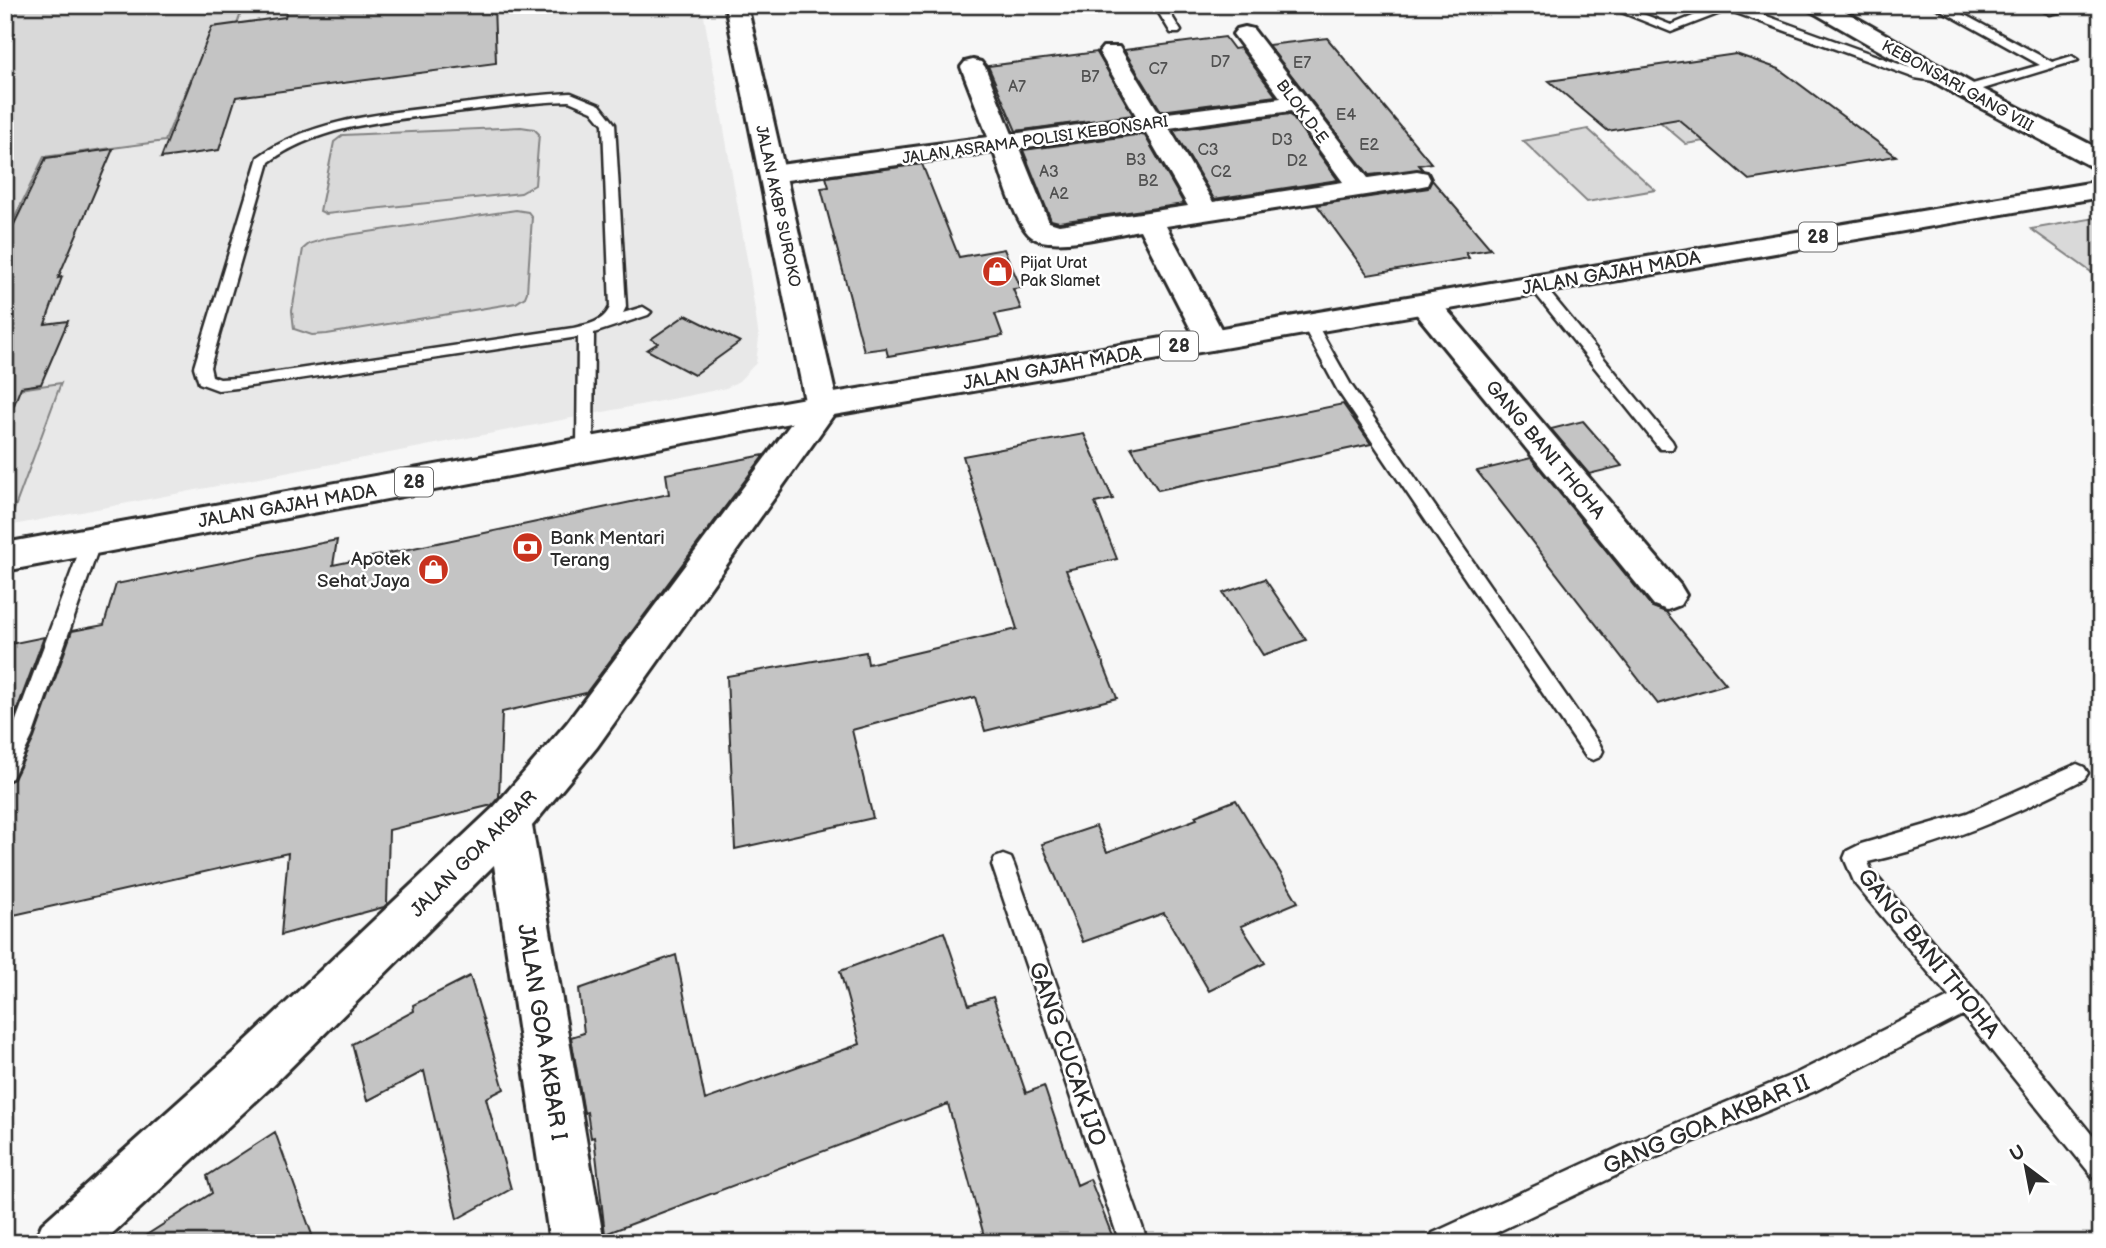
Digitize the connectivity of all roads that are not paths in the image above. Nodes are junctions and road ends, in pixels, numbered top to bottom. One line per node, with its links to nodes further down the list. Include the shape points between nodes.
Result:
1 (736, 5): 19 (main road, JALAN AKBP SUROKO)
2 (1159, 5): 8 (lane)
3 (1609, 5): 14 (lane, via 1669,29 1728,6)
4 (1817, 5): 14 (main road, KEBONSARI GANG VIII)
5 (1937, 5): 13 (lane)
6 (2087, 5): 7 (lane)
7 (2050, 11)
8 (1175, 31)
9 (1245, 34): 15 (main road, BLOK D-E)
10 (1111, 51): 16 (main road)
11 (2072, 60): 13 (lane)
12 (973, 66): 17 (main road)
13 (2050, 66): 14 (lane)
14 (1956, 84): 18 (main road, KEBONSARI GANG VIII)
15 (1297, 103): 16 (main road, JALAN ASRAMA POLISI KEBONSARI); 21 (main road, BLOK D-E)
16 (1153, 123): 17 (main road, JALAN ASRAMA POLISI KEBONSARI); 23 (main road)
17 (1004, 143): 19 (main road, JALAN ASRAMA POLISI KEBONSARI); 24 (main road, via 1043,232)
18 (2101, 162)
19 (772, 174): 31 (main road, JALAN AKBP SUROKO)
20 (1417, 179): 21 (main road)
21 (1361, 187): 23 (main road)
22 (2101, 189): 25 (main road, JALAN GAJAH MADA / 28)
23 (1205, 211): 24 (main road)
24 (1149, 220): 30 (main road)
25 (1536, 285): 26 (main road, JALAN GAJAH MADA / 28); 32 (lane)
26 (1425, 304): 28 (main road, JALAN GAJAH MADA / 28); 36 (main road, GANG BANI THOHA)
27 (643, 312): 29 (lane)
28 (1310, 324): 30 (main road, JALAN GAJAH MADA / 28); 37 (lane, via 1345,387)
29 (592, 328): 29 (lane, via 219,385 208,382 202,372 268,154 334,128 539,98 582,100 609,124 618,307 617,315); 33 (lane)
30 (1211, 340): 31 (main road, JALAN GAJAH MADA / 28)
31 (822, 407): 33 (main road, JALAN GAJAH MADA / 28); 40 (main road, JALAN GOA AKBAR, via 582,735)
32 (1666, 445)
33 (585, 450): 34 (main road, JALAN GAJAH MADA / 28)
34 (92, 541): 35 (main road, JALAN GAJAH MADA / 28); 38 (lane, via 22,737)
35 (5, 557)
36 (1667, 595)
37 (1593, 751)
38 (5, 772)
39 (2077, 773): 42 (lane, GANG BANI THOHA, via 2001,811 1856,858 1863,877)
40 (509, 821): 44 (main road, JALAN GOA AKBAR, via 252,1070); 45 (main road, JALAN GOA AKBAR I)
41 (1003, 865): 46 (lane, GANG CUCAK IJO)
42 (1967, 1000): 43 (lane, GANG BANI THOHA); 47 (lane, GANG GOA AKBAR II, via 1806,1082 1638,1152)
43 (2101, 1167)
44 (61, 1243)
45 (577, 1243)
46 (1135, 1243)
47 (1443, 1243)

